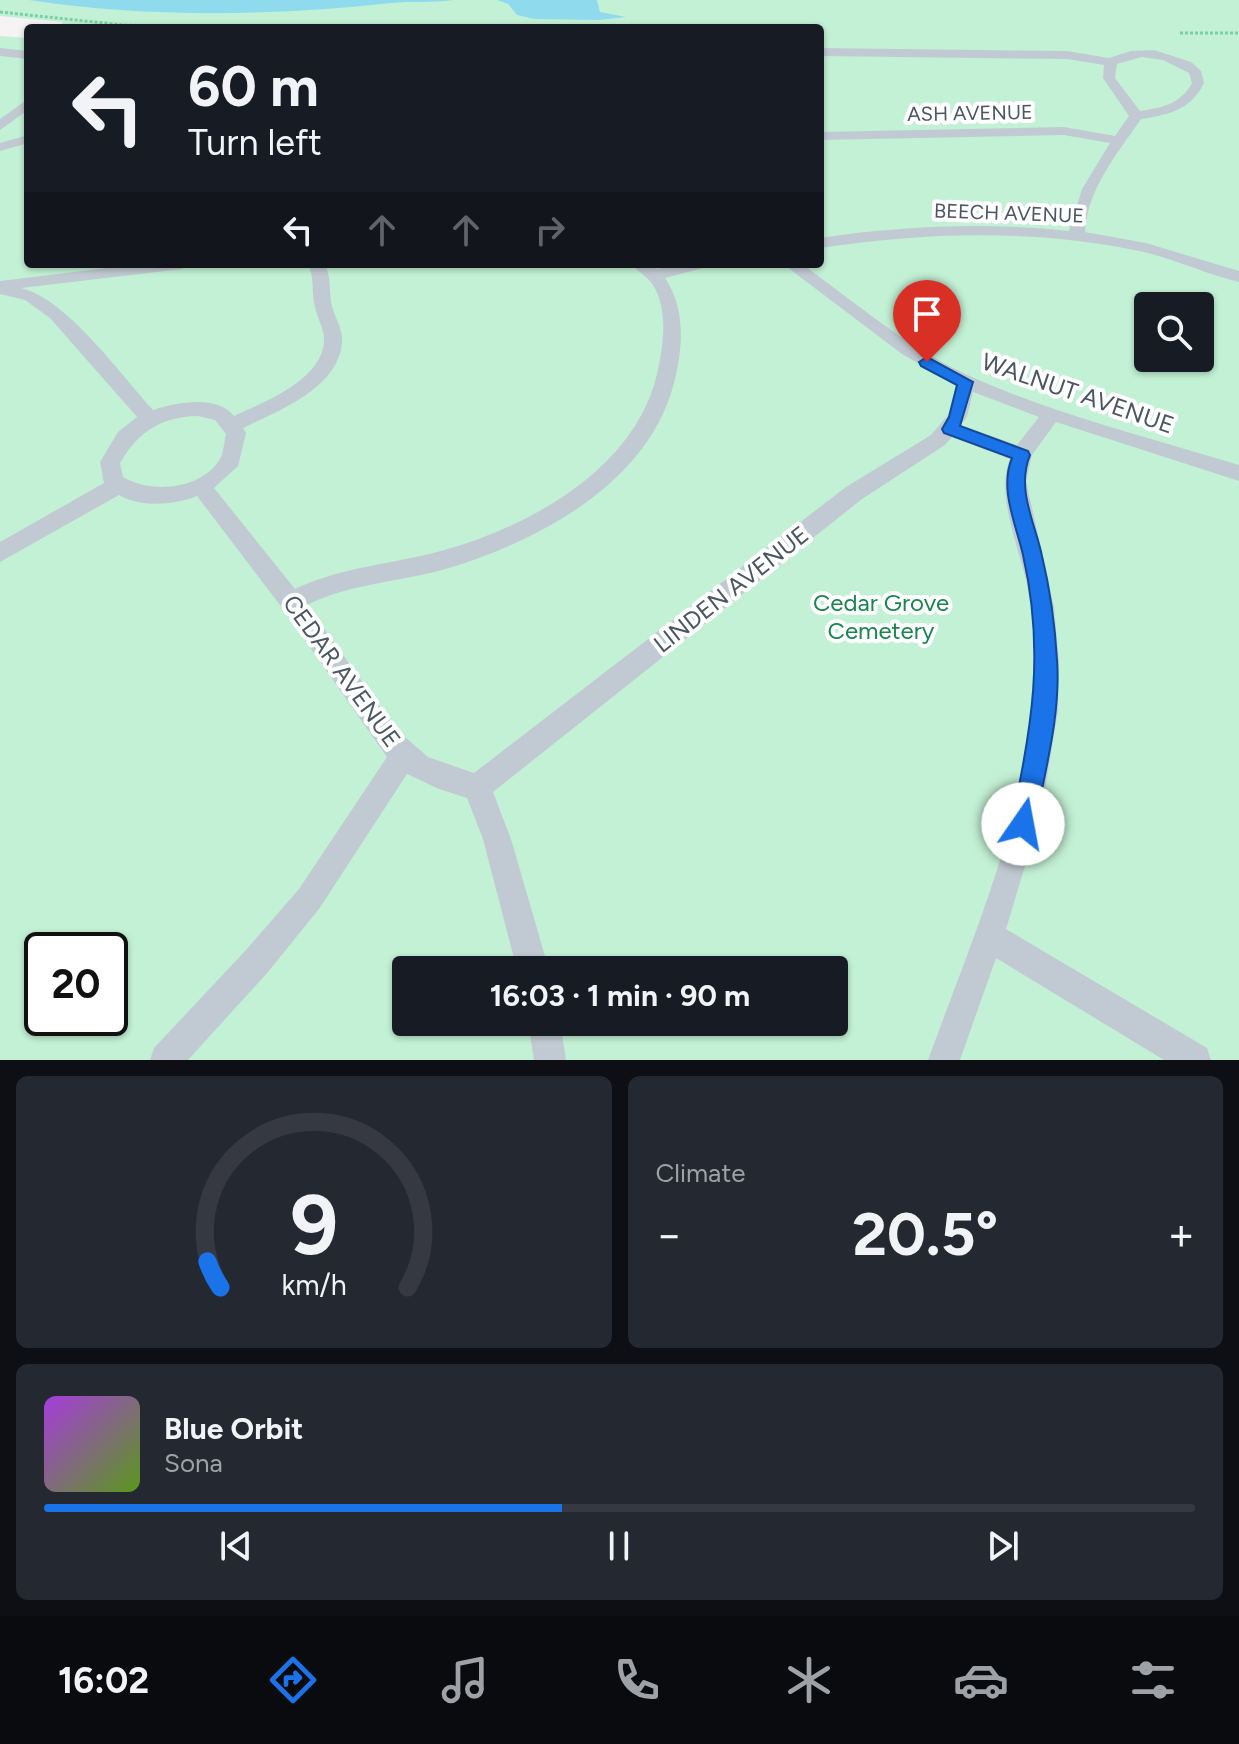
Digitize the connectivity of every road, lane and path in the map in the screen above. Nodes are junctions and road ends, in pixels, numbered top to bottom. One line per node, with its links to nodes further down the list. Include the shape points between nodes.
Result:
1 (0, 12): 2 (path)
2 (114, 24)
3 (0, 52): 5 (lane)
4 (824, 52): 6 (lane, via 1067,55)
5 (24, 55)
6 (1111, 62): 8 (lane, via 1109,78); 8 (lane, via 1127,54 1160,56 1189,66 1198,76 1196,90 1182,105)
7 (24, 106): 9 (lane)
8 (1136, 116): 12 (lane)
9 (0, 126)
10 (824, 136): 12 (lane, ASH AVENUE, via 1064,131)
11 (24, 140): 13 (lane)
12 (1120, 141): 14 (lane, via 1083,203)
13 (0, 147)
14 (1077, 235): 15 (lane, BEECH AVENUE, via 929,233); 20 (lane, BEECH AVENUE, via 1174,255)
15 (824, 243)
16 (150, 268): 21 (lane)
17 (318, 268): 25 (lane, via 333,343 324,367 300,389)
18 (796, 268): 22 (lane, WALNUT AVENUE, via 908,350)
19 (647, 270): 32 (lane, via 662,284 672,310 671,348 646,429 616,463 551,512 497,541 442,561 334,582)
20 (1239, 277)
21 (0, 287): 24 (lane, via 50,308)
22 (966, 382): 23 (lane, WALNUT AVENUE); 26 (lane)
23 (1052, 414): 27 (lane); 28 (lane, WALNUT AVENUE)
24 (150, 419): 25 (lane, via 198,409 222,415); 29 (lane, via 129,433 113,454 110,471)
25 (232, 425): 30 (lane, via 237,439 234,454)
26 (950, 429): 27 (lane); 34 (lane, LINDEN AVENUE, via 854,493)
27 (1022, 455): 35 (lane, via 1016,495 1040,598 1046,698 1018,844)
28 (1239, 473)
29 (118, 485): 30 (lane, via 154,498); 31 (lane)
30 (200, 485): 32 (lane, CEDAR AVENUE)
31 (0, 553)
32 (291, 602): 33 (lane, CEDAR AVENUE)
33 (404, 756): 34 (lane, CEDAR AVENUE, via 431,775); 38 (lane, via 310,898)
34 (477, 787): 36 (lane)
35 (987, 935): 40 (lane); 41 (lane)
36 (529, 956)
37 (546, 1036): 39 (lane)
38 (166, 1060)
39 (550, 1060)
40 (944, 1060)
41 (1195, 1060)

